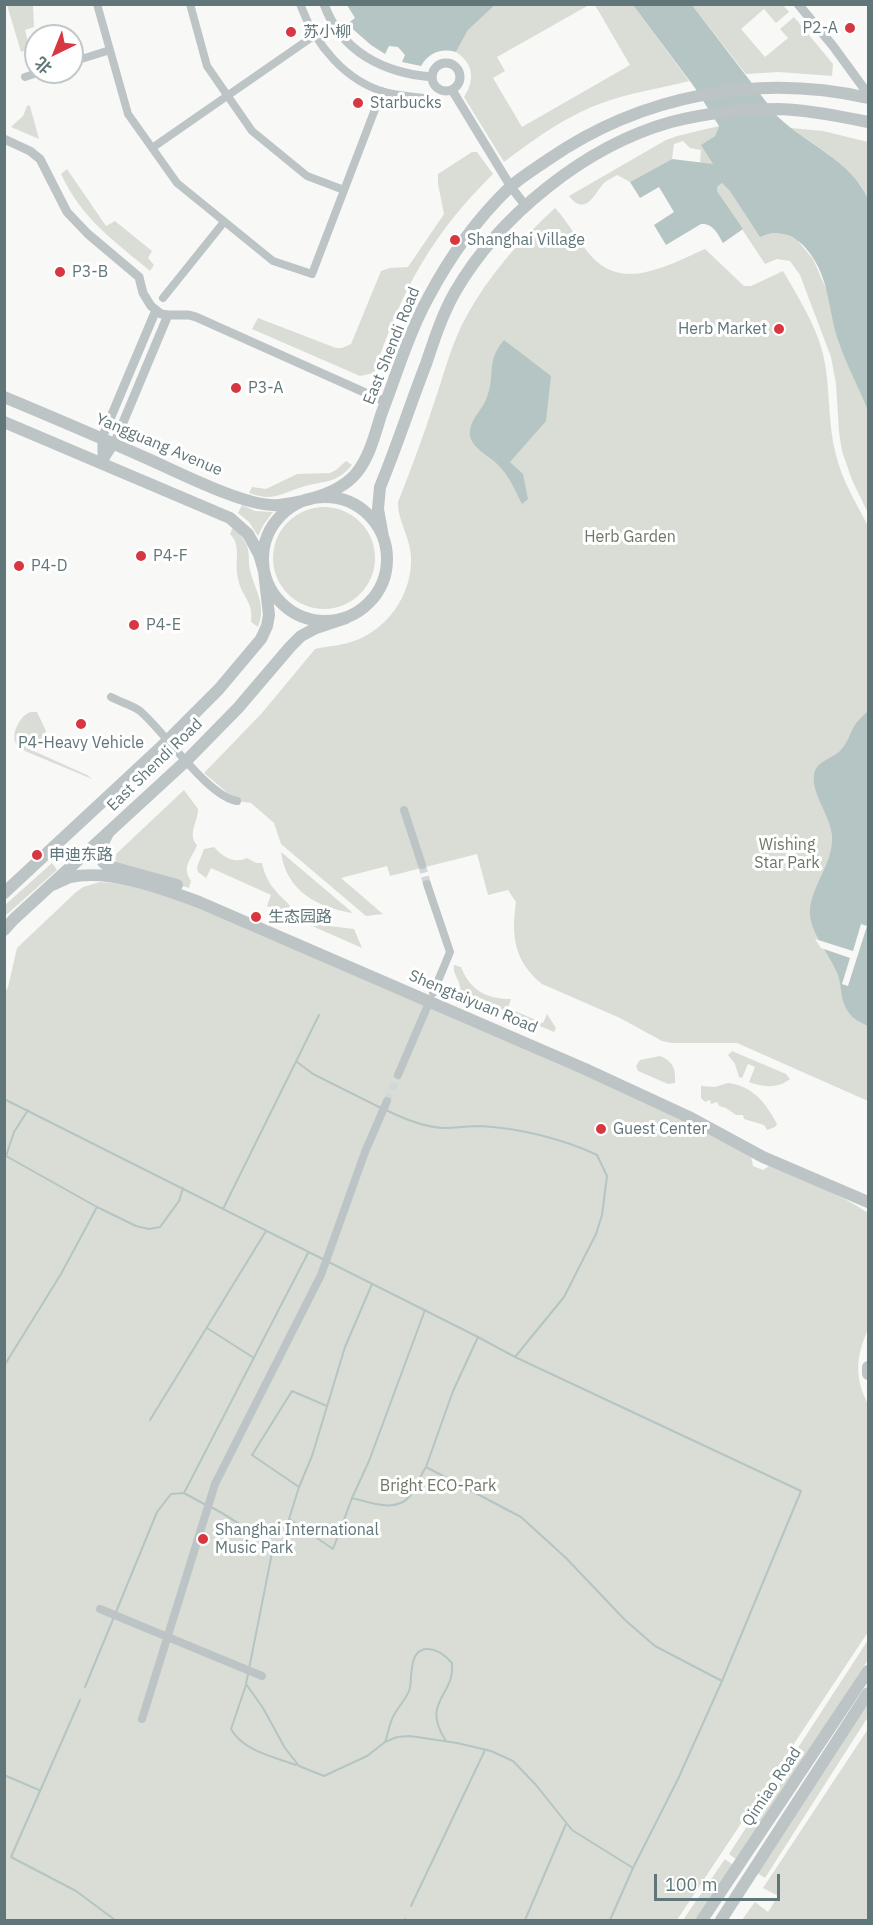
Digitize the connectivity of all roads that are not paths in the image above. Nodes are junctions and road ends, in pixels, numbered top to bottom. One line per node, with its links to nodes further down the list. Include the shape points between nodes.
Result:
1 (97, 4): 7 (street)
2 (189, 4): 12 (street, via 207,66)
3 (300, 4): 6 (street)
4 (324, 4): 9 (street, via 341,36 369,60 402,74)
5 (798, 4): 13 (street)
6 (315, 34): 11 (street, via 343,69); 12 (street)
7 (110, 50): 8 (street); 17 (street, via 128,114)
8 (84, 58)
9 (432, 77): 10 (street, via 438,89); 10 (street, via 438,65 452,64 459,71 460,80)
10 (452, 90): 18 (street)
11 (382, 91): 14 (street); 19 (street)
12 (227, 96): 17 (street); 19 (street, via 252,130 307,176)
13 (868, 96): 18 (street, East Shendi Road, via 800,88 690,96 592,132)
14 (425, 98)
15 (868, 122): 20 (street, via 831,114 755,110 669,123 592,158)
16 (4, 139): 23 (street, via 40,159 67,212 139,277 146,299)
17 (152, 148): 21 (street, via 177,183)
18 (510, 187): 20 (street); 26 (street, East Shendi Road, via 460,246 427,299)
19 (344, 190): 21 (street, via 312,274 273,261)
20 (525, 206): 32 (street, via 499,231 475,263 441,322 380,487 378,509)
21 (224, 222): 22 (street)
22 (164, 298)
23 (156, 310): 24 (street); 28 (street)
24 (168, 315): 26 (street, via 196,317); 29 (street)
25 (4, 397): 28 (street, Yangguang Avenue)
26 (386, 402): 31 (street, East Shendi Road, via 358,471 341,487)
27 (4, 422): 30 (street)
28 (102, 438): 29 (street, Yangguang Avenue); 30 (street)
29 (114, 444): 30 (street); 31 (street, Yangguang Avenue, via 264,505)
30 (102, 463): 33 (street, via 230,518 254,544)
31 (304, 500): 32 (street, via 339,498 358,506 374,520); 33 (street, via 277,518 267,534 262,552)
32 (383, 537): 34 (street, via 385,576 370,601)
33 (264, 571): 34 (street, via 270,589 294,613 310,620); 42 (street, East Shendi Road, via 269,615 261,639 166,742)
34 (346, 618): 38 (street, East Shendi Road, via 301,636 238,708)
35 (111, 698): 36 (street, via 139,710 206,780 228,800)
36 (237, 801)
37 (404, 810): 39 (street)
38 (108, 833): 41 (street, East Shendi Road); 48 (street, Shengtaiyuan Road, via 99,851 104,862 114,868 165,880 226,905 657,1093 756,1145)
39 (422, 865)
40 (428, 884): 44 (street, via 450,952)
41 (52, 885): 43 (street, East Shendi Road); 49 (street, Shengtaiyuan Road, via 69,877 101,876 164,889 199,902 585,1069 691,1118 763,1157)
42 (4, 892)
43 (4, 930)
44 (433, 993)
45 (428, 1005): 46 (street)
46 (398, 1076)
47 (387, 1101): 53 (street, via 321,1275 214,1484)
48 (868, 1194)
49 (868, 1202)
50 (868, 1367): 51 (street)
51 (868, 1374)
52 (100, 1609): 53 (street)
53 (167, 1637): 55 (street); 57 (street)
54 (868, 1671): 58 (street, Qimiao Road)
55 (262, 1676)
56 (868, 1693): 59 (street, Qimiao Road)
57 (142, 1719)
58 (702, 1920)
59 (721, 1920)

